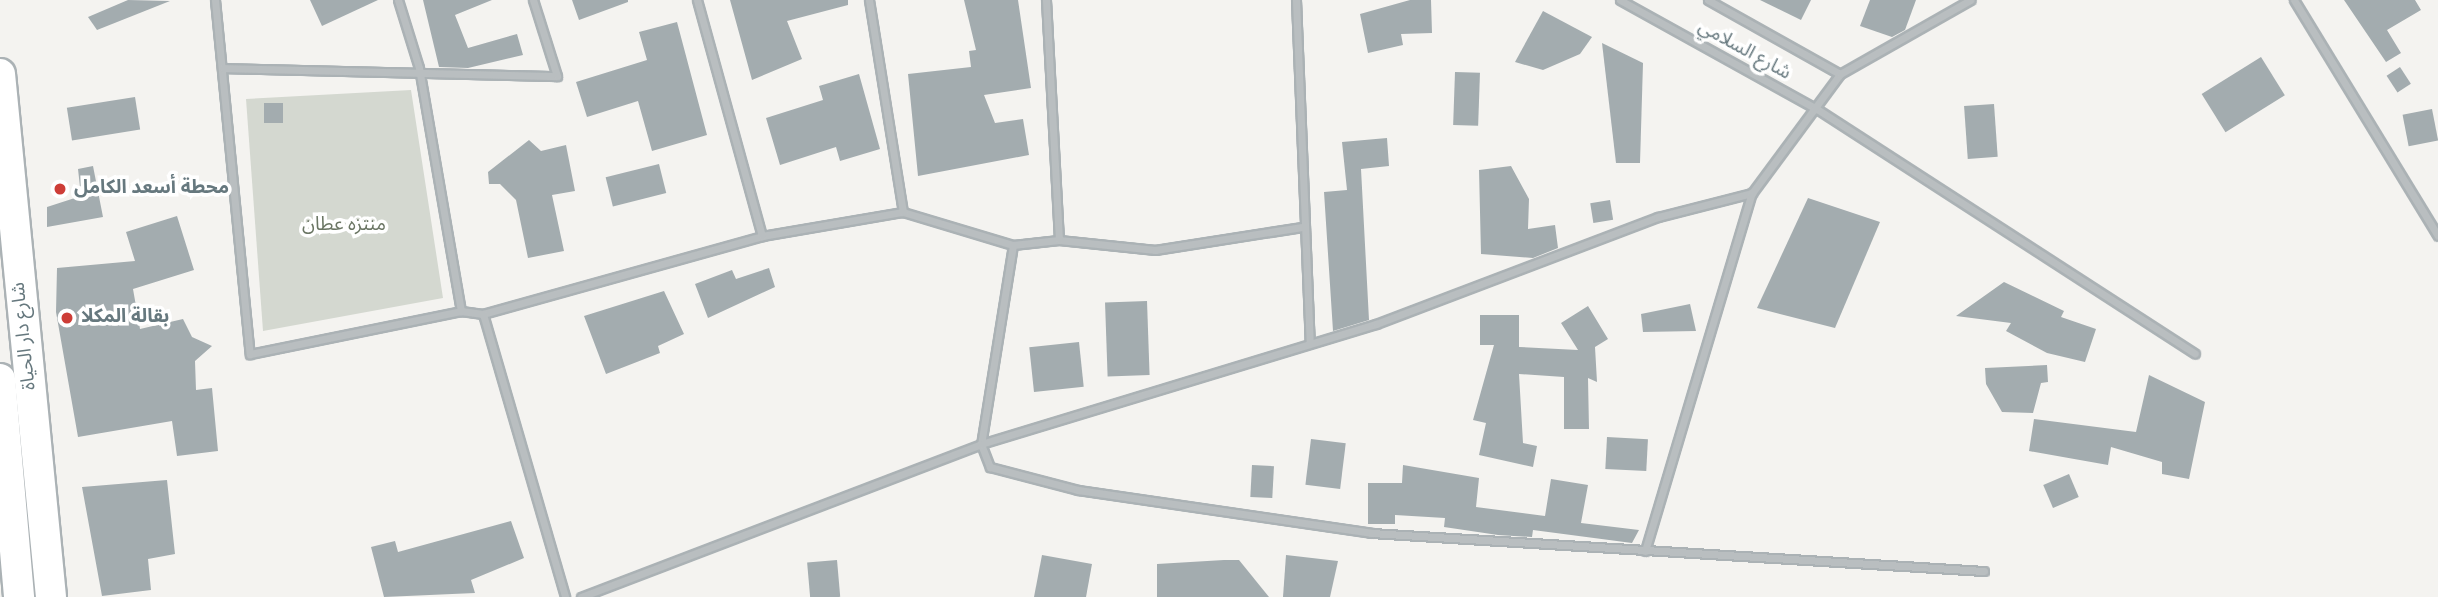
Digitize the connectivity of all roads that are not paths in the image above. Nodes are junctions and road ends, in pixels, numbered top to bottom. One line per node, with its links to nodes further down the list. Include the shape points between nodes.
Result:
1 (215, 0): 13 (street)
2 (398, 0): 14 (street)
3 (533, 0): 14 (street, via 557,76)
4 (696, 0): 22 (street)
5 (869, 0): 20 (street)
6 (1046, 0): 24 (street)
7 (1296, 0): 21 (street)
8 (1620, 0): 17 (street, شارع السلامي)
9 (1708, 0): 12 (street, شارع السلامي)
10 (1970, 0): 16 (street)
11 (2294, 0): 23 (street)
12 (1720, 3): 16 (street, شارع السلامي)
13 (223, 68): 14 (street); 26 (street, via 250,354)
14 (419, 68): 26 (street)
15 (0, 74): 18 (main road, شارع دار الحياة)
16 (1840, 74): 17 (street)
17 (1817, 110): 19 (street); 29 (street, شارع السلامي)
18 (4, 165): 36 (main road, شارع دار الحياة)
19 (1752, 193): 28 (street, via 1658,217 1376,324); 32 (street)
20 (903, 212): 22 (street); 25 (street)
21 (1302, 227): 24 (street, via 1155,250); 28 (street)
22 (762, 236): 27 (street)
23 (2438, 236)
24 (1059, 240): 25 (street)
25 (1013, 245): 31 (street)
26 (461, 312): 27 (street)
27 (483, 314): 37 (street)
28 (1310, 342): 31 (street)
29 (2194, 354)
30 (0, 379): 33 (main road, شارع دار الحياة)
31 (981, 444): 32 (street, via 990,467 1078,490 1371,533); 38 (street)
32 (1645, 551): 34 (street)
33 (8, 556): 35 (main road, شارع دار الحياة)
34 (1984, 572)
35 (19, 597)
36 (51, 597)
37 (565, 597)
38 (582, 597)

